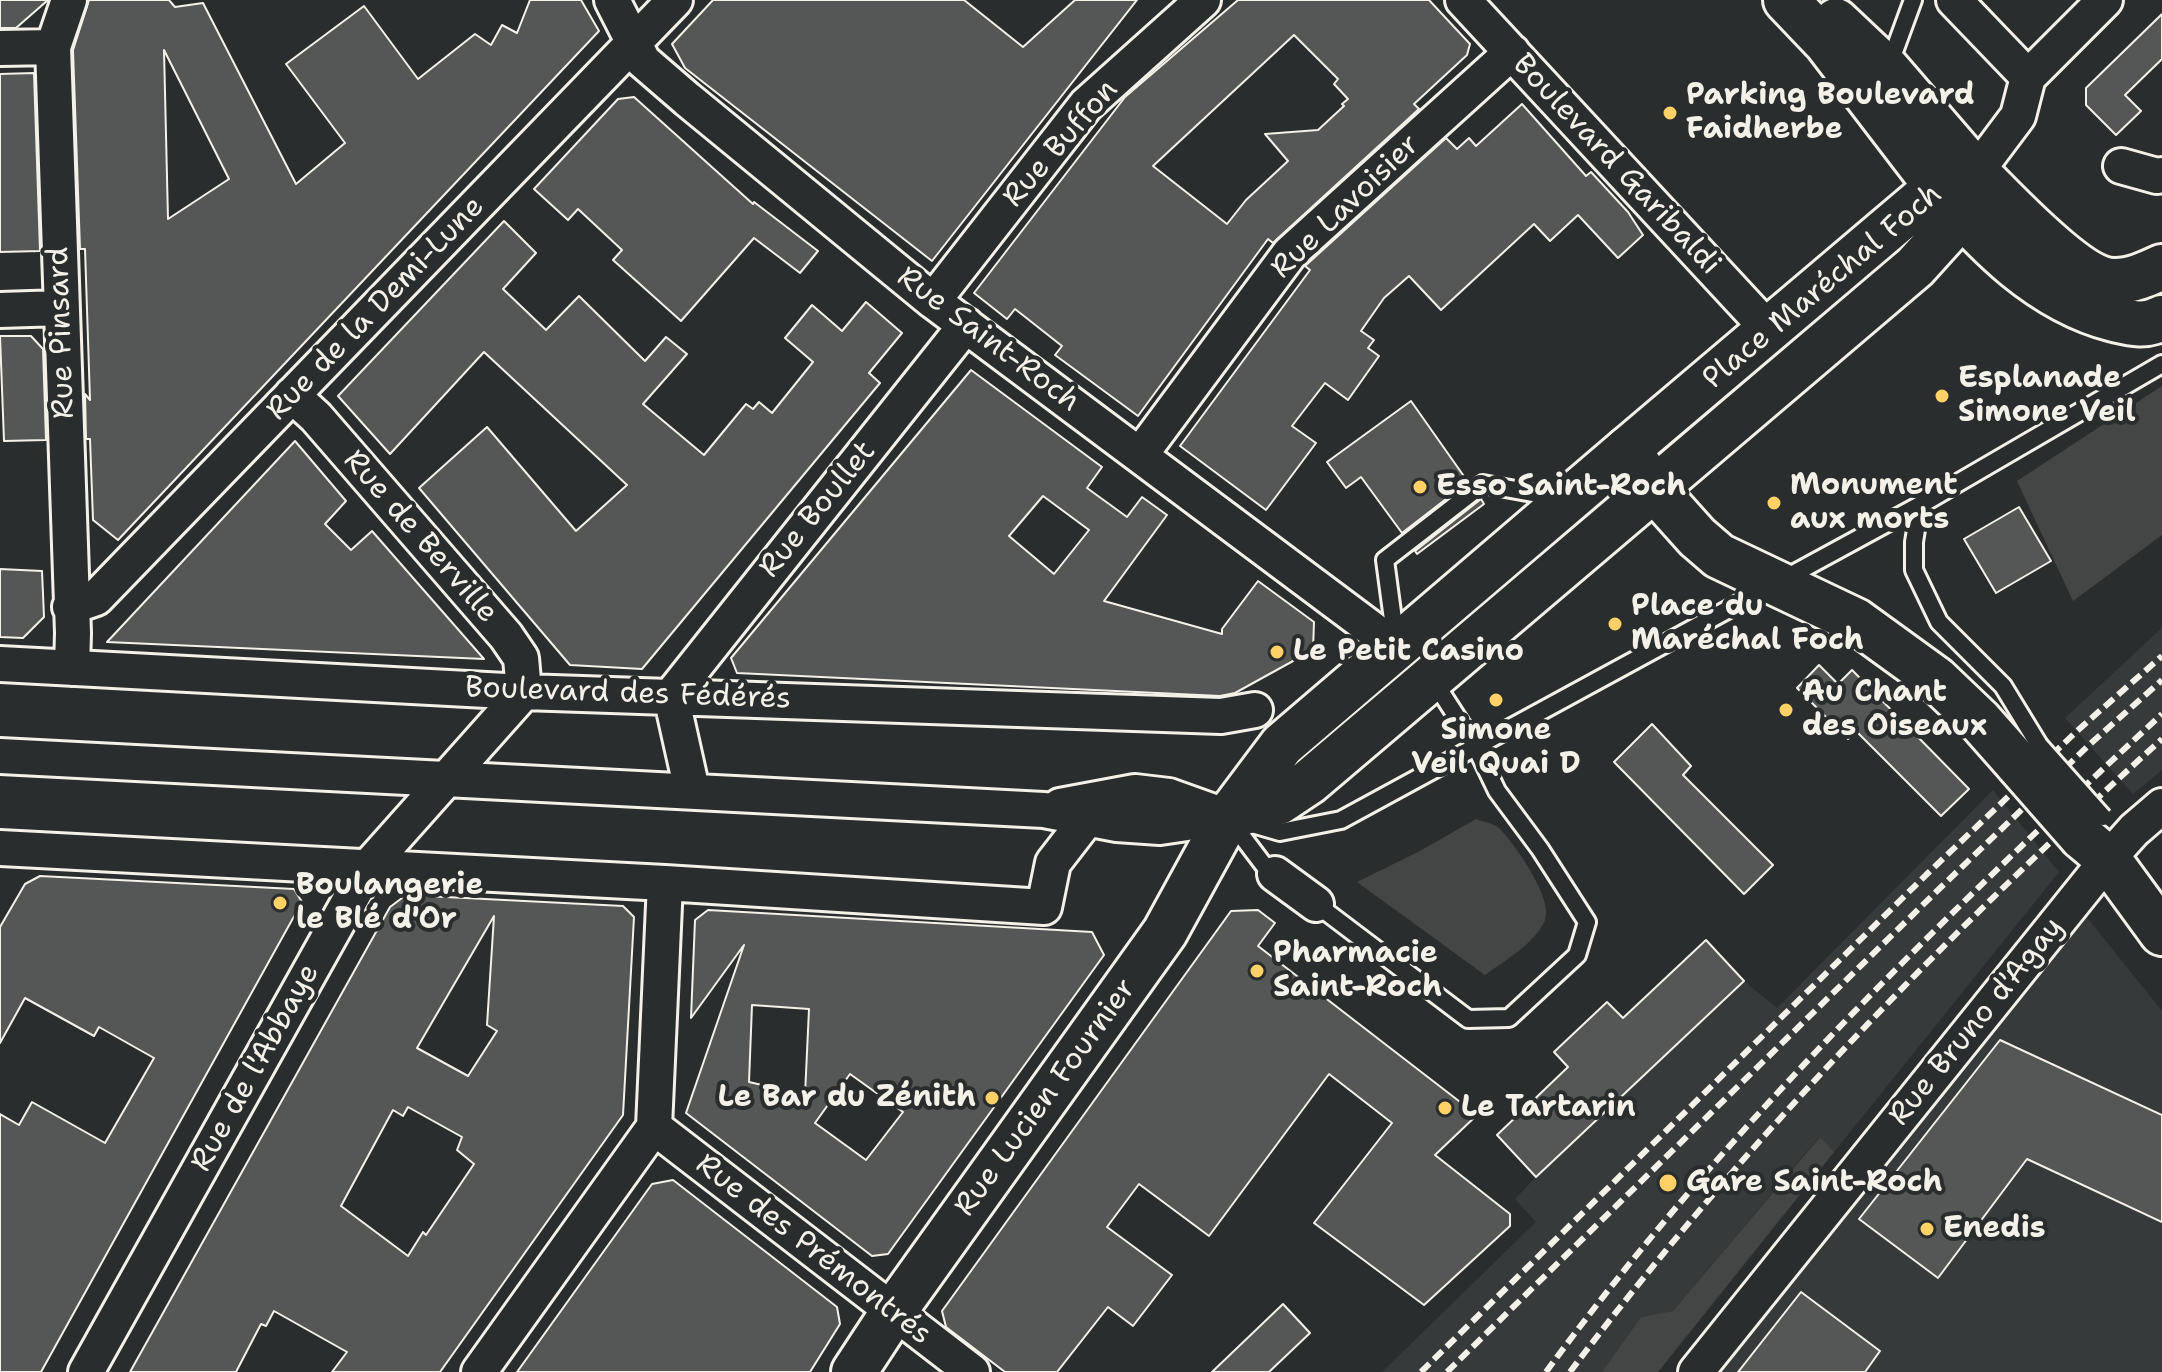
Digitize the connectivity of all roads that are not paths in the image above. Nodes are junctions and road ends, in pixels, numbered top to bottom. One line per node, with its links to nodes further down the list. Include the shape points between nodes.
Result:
1 (69, 0): 12 (street, Rue Pinsard)
2 (612, 0): 11 (street, Rue Saint-Roch)
3 (675, 0): 11 (street, Rue de la Demi-Lune)
4 (1203, 0): 21 (street, Rue Buffon, via 1086,105)
5 (1463, 0): 14 (street, Boulevard Garibaldi)
6 (1786, 0): 19 (main road)
7 (1811, 0): 15 (main road)
8 (1913, 0): 15 (lane)
9 (1954, 0): 16 (street)
10 (2105, 0): 16 (street)
11 (634, 42): 21 (street, Rue Saint-Roch, via 649,67); 28 (street, Rue de la Demi-Lune)
12 (53, 47): 13 (street); 22 (street, Rue Pinsard)
13 (0, 48)
14 (1512, 52): 26 (street, Boulevard Garibaldi); 30 (street, Rue Lavoisier, via 1290,253)
15 (1888, 70): 19 (main road)
16 (2028, 77): 19 (street, via 2018,116)
17 (2121, 166): 18 (street)
18 (2162, 175)
19 (1958, 191): 20 (main road, via 2029,224 2079,267 2112,282); 24 (main road, via 1999,253 2057,297 2138,325); 26 (main road, Place Maréchal Foch); 31 (main road, Place Maréchal Foch, via 1915,267)
20 (2162, 267)
21 (933, 301): 25 (street, Rue Saint-Roch)
22 (61, 308): 23 (street); 35 (street, Rue Pinsard)
23 (0, 310)
24 (2162, 318)
25 (966, 325): 30 (street, Rue Saint-Roch); 41 (street, Rue Boullet)
26 (1769, 330): 29 (main road, Place Maréchal Foch)
27 (2162, 364): 33 (lane)
28 (292, 395): 35 (street, Rue de la Demi-Lune, via 96,598); 40 (street, Rue de Berville, via 506,636 521,658)
29 (1628, 449): 31 (main road); 32 (main road, Place Maréchal Foch)
30 (1140, 455): 36 (street, Rue Saint-Roch)
31 (1654, 489): 34 (main road, via 1719,556); 39 (main road, Place Maréchal Foch)
32 (1569, 500): 36 (main road, Place Maréchal Foch); 36 (lane, via 1483,484 1385,560)
33 (1920, 505): 34 (lane); 44 (lane, via 1914,570 1939,622 2003,686)
34 (1775, 584): 43 (lane); 44 (main road, via 1856,621)
35 (70, 607): 38 (street, Rue Pinsard)
36 (1396, 647): 50 (main road, Place Maréchal Foch, via 1282,745)
37 (0, 664): 38 (street, Boulevard des Fédérés)
38 (72, 668): 40 (street, Boulevard des Fédérés)
39 (1431, 678): 43 (lane); 50 (main road, Place Maréchal Foch, via 1309,782 1279,802)
40 (524, 692): 41 (street, Boulevard des Fédérés); 46 (street, Rue de l'Abbaye)
41 (671, 696): 42 (street, Boulevard des Fédérés, via 1221,716); 47 (street)
42 (1255, 710)
43 (1475, 745): 50 (lane, via 1341,820 1280,832); 57 (lane, via 1497,791 1587,922 1577,955 1509,1018 1468,1019)
44 (2028, 755): 52 (main road, bridge)
45 (0, 756): 46 (street)
46 (446, 778): 47 (street); 54 (street, Rue de l'Abbaye)
47 (692, 790): 49 (street)
48 (2162, 806): 52 (street, Rue Bruno d'Agay, via 2134,830)
49 (1044, 810): 50 (street, via 1135,792 1169,796); 51 (street)
50 (1228, 817): 51 (street, via 1160,827); 55 (lane); 60 (main road, Rue Lucien Fournier, via 1165,932)
51 (1087, 819): 56 (street, via 1053,863 1044,907)
52 (2098, 838): 58 (main road); 65 (street, Rue Bruno d'Agay)
53 (3, 854): 54 (street)
54 (369, 866): 56 (street); 61 (street, Rue de l'Abbaye)
55 (1275, 874): 57 (street)
56 (665, 883): 59 (street)
57 (1316, 904)
58 (2162, 933)
59 (654, 1127): 60 (street, Rue des Prémontrés); 62 (street)
60 (894, 1311): 63 (main road, Rue Lucien Fournier); 64 (street, Rue des Prémontrés)
61 (86, 1372)
62 (479, 1372)
63 (854, 1372)
64 (972, 1372)
65 (1696, 1372)

